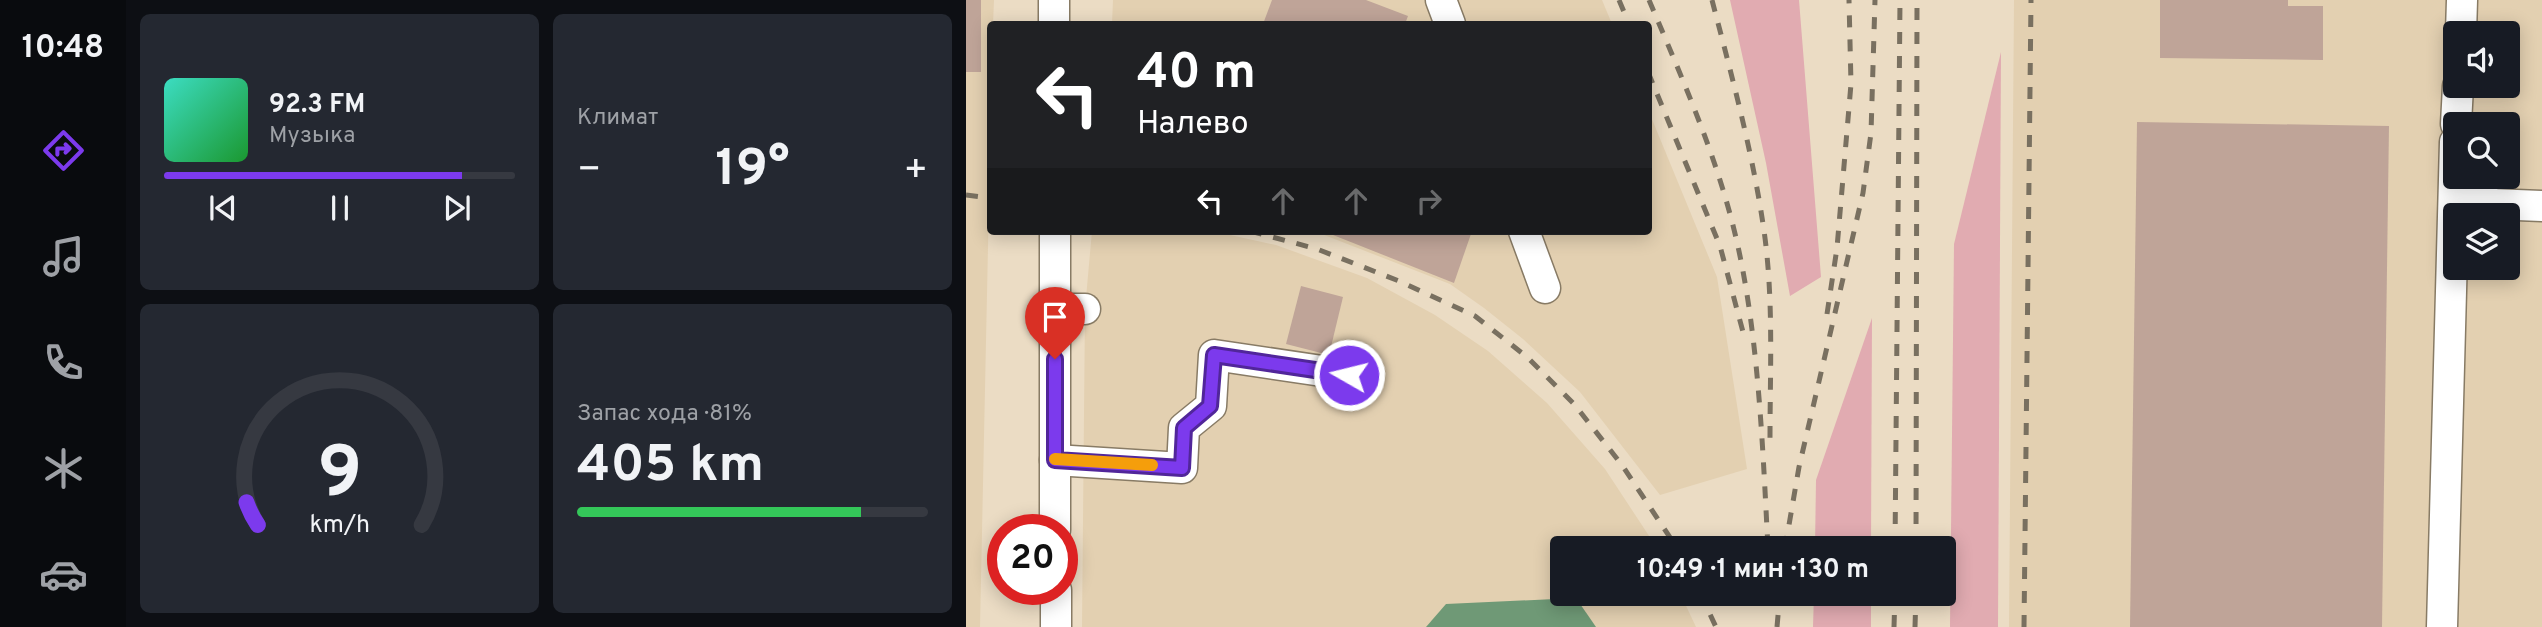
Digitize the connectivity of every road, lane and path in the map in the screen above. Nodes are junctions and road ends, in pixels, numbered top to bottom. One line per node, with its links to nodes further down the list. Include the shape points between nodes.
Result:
1 (1054, 0): 4 (street)
2 (1441, 0): 5 (street)
3 (2462, 0): 6 (street)
4 (1054, 21)
5 (1449, 21)
6 (2461, 21)
7 (2456, 189): 20 (street)
8 (2473, 189): 9 (street, via 2492,204)
9 (2542, 205)
10 (1055, 235): 13 (street)
11 (1525, 235): 12 (street)
12 (1545, 288)
13 (1055, 309): 14 (street); 16 (street)
14 (1085, 309)
15 (1349, 375): 16 (street, via 1214,355 1210,406 1184,428 1182,468)
16 (1055, 460): 17 (street)
17 (1055, 514)
18 (1056, 605): 19 (street)
19 (1056, 627)
20 (2442, 627)

